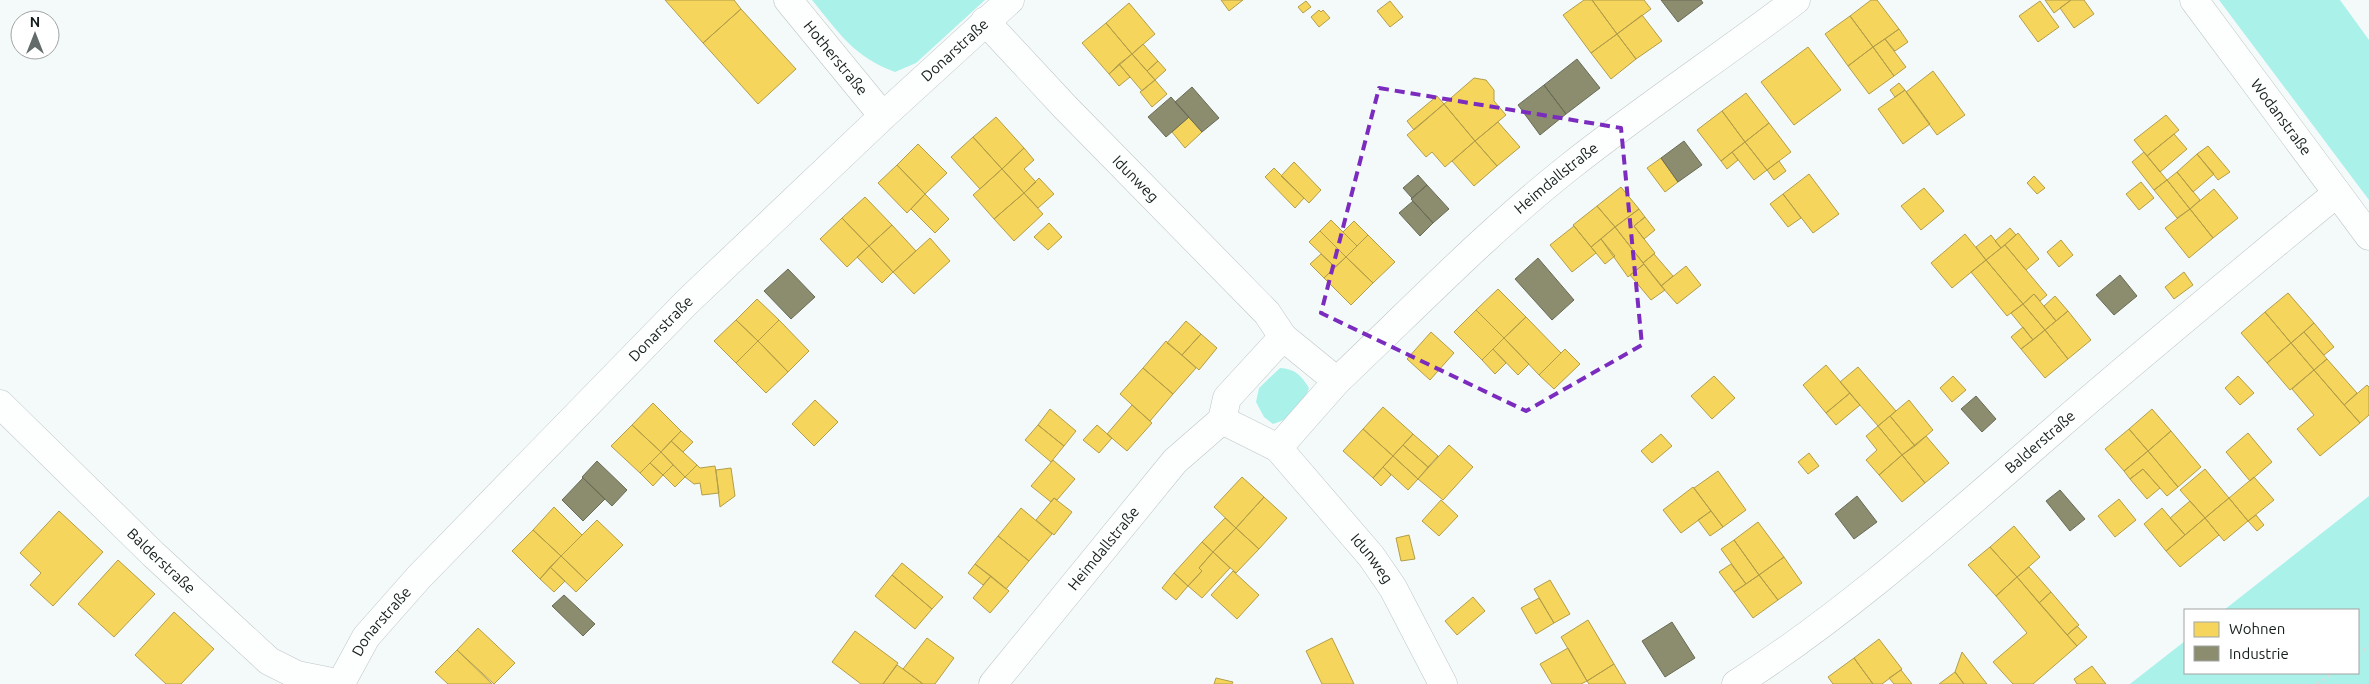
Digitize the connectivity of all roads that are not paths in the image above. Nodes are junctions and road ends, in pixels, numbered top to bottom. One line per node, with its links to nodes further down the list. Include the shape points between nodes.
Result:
1 (788, 0): 6 (street, Hotherstraße)
2 (1010, 0): 5 (street, Donarstraße)
3 (1796, 0): 10 (street, Heimdallstraße, via 1656,100 1567,169 1505,221)
4 (2194, 0): 7 (street, Wodanstraße)
5 (985, 21): 6 (street, Donarstraße); 9 (street, Idunweg, via 1267,313)
6 (884, 116): 14 (street, Donarstraße, via 687,302 419,577 366,637)
7 (2337, 193): 8 (street, Wodanstraße); 17 (street, Balderstraße, via 2152,345 1849,604)
8 (2369, 236)
9 (1283, 338): 10 (street); 12 (street, via 1226,398)
10 (1337, 381): 13 (street, Heimdallstraße)
11 (0, 404): 14 (street, Balderstraße, via 153,554 269,661 297,676)
12 (1222, 420): 13 (street); 15 (street, Heimdallstraße, via 1175,461)
13 (1278, 448): 16 (street, Idunweg, via 1371,556 1394,588)
14 (342, 684)
15 (993, 684)
16 (1443, 684)
17 (1736, 684)

